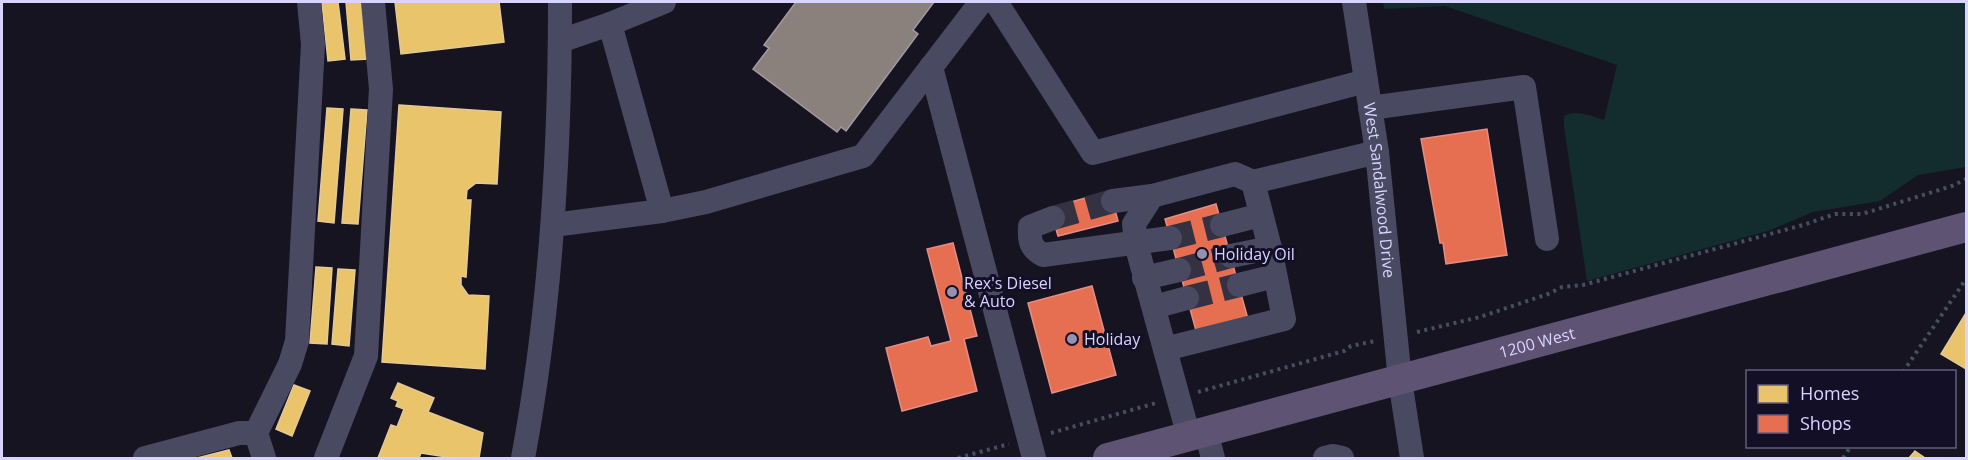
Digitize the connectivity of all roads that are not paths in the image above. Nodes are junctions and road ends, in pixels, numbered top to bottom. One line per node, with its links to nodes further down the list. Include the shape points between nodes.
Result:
1 (309, 2): 36 (street, via 313,44 297,341 291,364)
2 (373, 2): 40 (street, via 381,89 366,356)
3 (560, 2): 9 (street)
4 (664, 2): 8 (street)
5 (981, 2): 10 (street)
6 (996, 2): 11 (street, via 1093,153)
7 (1354, 2): 11 (street, West Sandalwood Drive)
8 (610, 24): 9 (street); 17 (street)
9 (560, 41): 20 (street)
10 (931, 67): 17 (street, via 863,156); 42 (street)
11 (1366, 81): 12 (street, West Sandalwood Drive)
12 (1370, 108): 13 (street, West Sandalwood Drive); 24 (street, via 1524,87)
13 (1377, 152): 14 (street); 35 (street, West Sandalwood Drive)
14 (1253, 182): 15 (street, via 1235,174); 18 (street)
15 (1152, 196): 16 (street); 25 (street, via 1134,224)
16 (1113, 201)
17 (662, 212): 20 (street)
18 (1261, 215): 21 (street); 26 (street)
19 (1053, 218): 25 (street, via 1030,227 1033,249 1043,255)
20 (553, 225): 41 (street)
21 (1222, 225)
22 (1966, 227): 35 (main road, 1200 West)
23 (1170, 238): 25 (street)
24 (1547, 239)
25 (1136, 244): 30 (street)
26 (1270, 248): 27 (street); 29 (street)
27 (1231, 256)
28 (1179, 270): 30 (street)
29 (1275, 276): 31 (street); 34 (street, via 1284,319)
30 (1144, 278): 33 (street)
31 (1239, 285)
32 (1187, 298): 33 (street)
33 (1154, 307): 34 (street)
34 (1166, 350): 37 (street)
35 (1400, 380): 37 (main road, 1200 West); 46 (street, West Sandalwood Drive)
36 (256, 433): 38 (street); 39 (street)
37 (1202, 442): 43 (main road, 1200 West)
38 (145, 459)
39 (264, 459)
40 (326, 459)
41 (523, 459)
42 (1034, 459)
43 (1108, 459)
44 (1325, 459): 45 (street)
45 (1342, 459)
46 (1412, 459)

